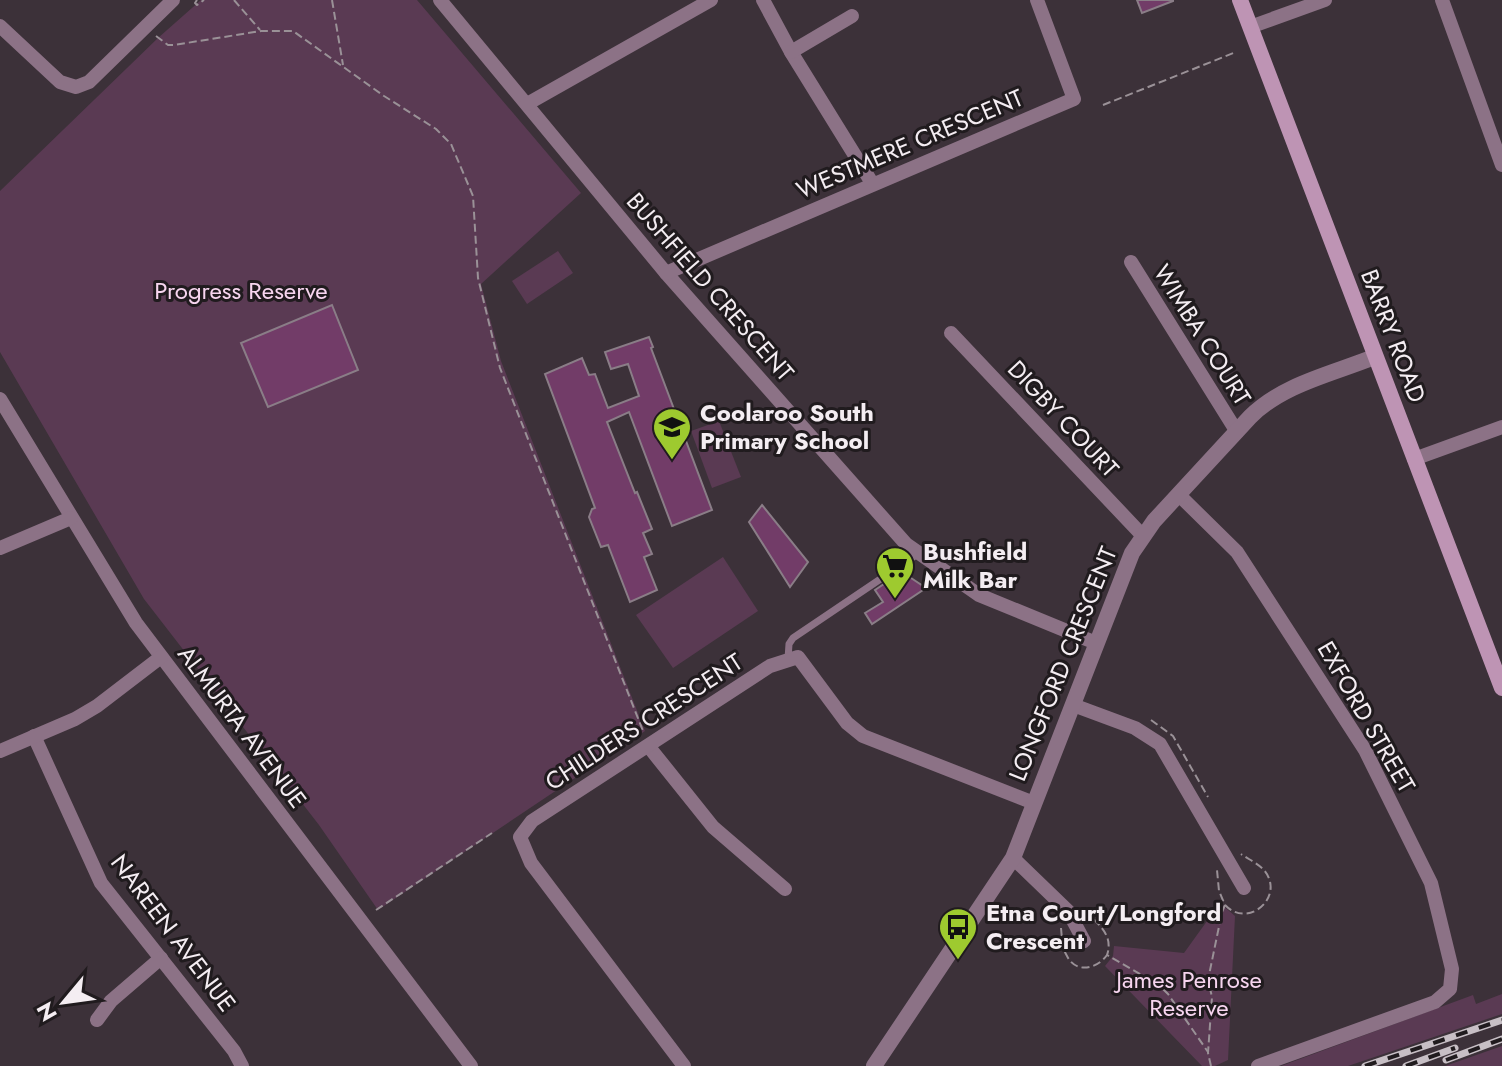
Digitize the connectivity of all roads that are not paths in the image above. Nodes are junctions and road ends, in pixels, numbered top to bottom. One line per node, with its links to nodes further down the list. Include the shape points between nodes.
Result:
1 (173, 0): 10 (street, via 89,82 76,87 60,82)
2 (440, 0): 13 (street, BUSHFIELD CRESCENT)
3 (711, 0): 13 (street)
4 (763, 0): 12 (street)
5 (1037, 0): 15 (street, WESTMERE CRESCENT, via 1074,99)
6 (1240, 0): 11 (main road, BARRY ROAD)
7 (1325, 0): 11 (street)
8 (1442, 0): 14 (street)
9 (852, 16): 12 (street)
10 (0, 26)
11 (1250, 27): 19 (main road, BARRY ROAD)
12 (791, 52): 15 (street)
13 (527, 104): 17 (street, BUSHFIELD CRESCENT)
14 (1502, 165)
15 (872, 183): 17 (street, WESTMERE CRESCENT)
16 (1131, 262): 22 (street, WIMBA COURT)
17 (666, 273): 28 (street, BUSHFIELD CRESCENT)
18 (951, 333): 26 (street, DIGBY COURT)
19 (1374, 357): 22 (street, LONGFORD CRESCENT, via 1276,396); 23 (main road, BARRY ROAD)
20 (0, 399): 25 (street, ALMURTA AVENUE)
21 (1502, 427): 23 (street)
22 (1237, 432): 24 (street, LONGFORD CRESCENT)
23 (1414, 459): 32 (main road, BARRY ROAD)
24 (1179, 495): 26 (street, LONGFORD CRESCENT); 48 (street, EXFORD STREET, via 1237,552 1365,750 1431,883 1452,969 1448,993 1435,1002)
25 (71, 518): 27 (street); 30 (street, ALMURTA AVENUE)
26 (1142, 535): 29 (street, LONGFORD CRESCENT)
27 (0, 548)
28 (919, 553): 29 (street, BUSHFIELD CRESCENT, via 979,595); 31 (lane, via 793,638)
29 (1096, 643): 33 (street, LONGFORD CRESCENT)
30 (161, 657): 34 (street, via 97,706); 45 (street, ALMURTA AVENUE)
31 (788, 660): 35 (street, CHILDERS CRESCENT, via 770,666); 37 (street, via 798,657 847,723 863,736)
32 (1502, 688)
33 (1073, 705): 37 (street, LONGFORD CRESCENT); 39 (street, via 1135,728 1160,744)
34 (34, 736): 36 (street); 42 (street, NAREEN AVENUE, via 101,883)
35 (649, 747): 40 (street, via 713,827); 46 (street, CHILDERS CRESCENT, via 532,821 520,837 531,863)
36 (0, 751)
37 (1034, 803): 38 (street, LONGFORD CRESCENT)
38 (1013, 858): 41 (street, via 1068,911); 47 (street, LONGFORD CRESCENT)
39 (1244, 888)
40 (785, 889)
41 (1084, 941)
42 (161, 958): 43 (street); 44 (street, NAREEN AVENUE)
43 (97, 1020)
44 (242, 1066)
45 (471, 1066)
46 (684, 1066)
47 (874, 1066)
48 (1258, 1066)

